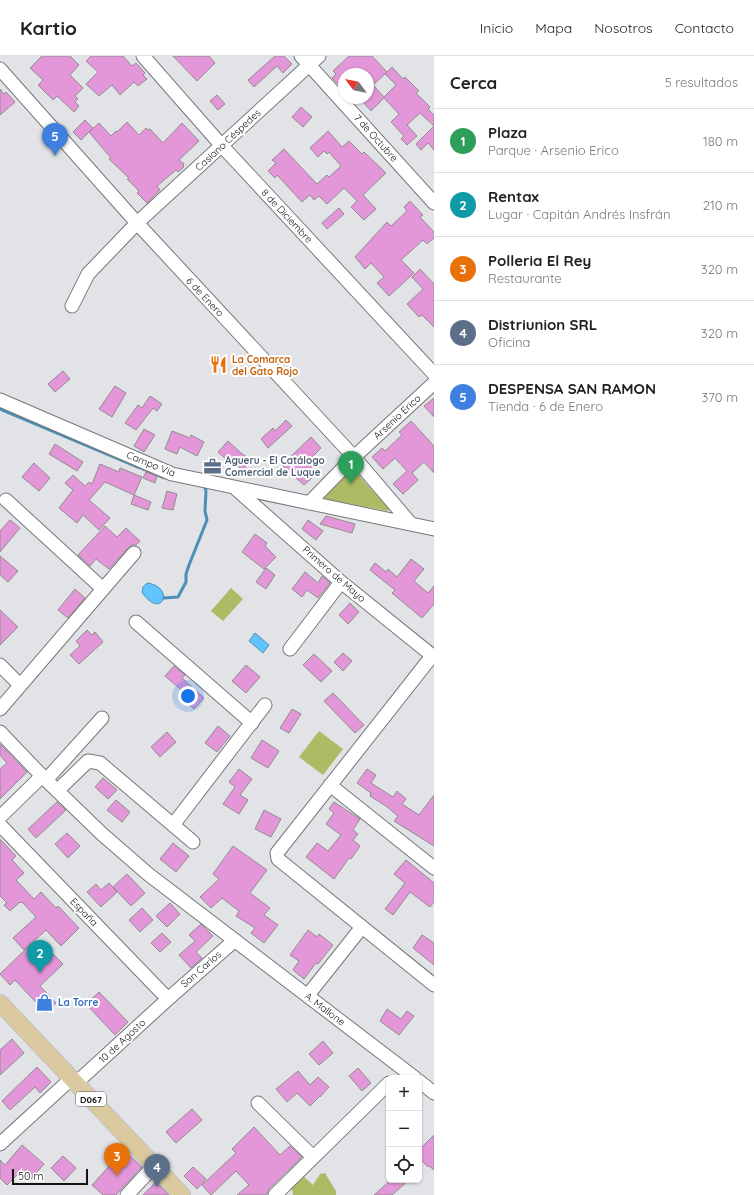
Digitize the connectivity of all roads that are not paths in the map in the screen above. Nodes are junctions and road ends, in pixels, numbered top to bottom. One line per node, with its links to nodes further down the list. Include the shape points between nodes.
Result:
1 (143, 56): 4 (street, 8 de Diciembre)
2 (310, 59): 4 (street, Casiano Céspedes); 5 (street, 7 de Octubre)
3 (0, 69): 6 (street, 6 de Enero)
4 (222, 146): 6 (street, Casiano Céspedes); 8 (street, 8 de Diciembre)
5 (434, 203)
6 (137, 223): 7 (street, Casiano Céspedes, via 88,274); 11 (street, 6 de Enero)
7 (72, 306)
8 (434, 374)
9 (434, 383): 11 (street, Arsenio Erico)
10 (0, 400): 12 (street, Campo Via, via 172,474)
11 (354, 457): 14 (street, Arsenio Erico); 15 (street, 6 de Enero)
12 (236, 489): 14 (street, Campo Via); 18 (street, Primero de Mayo)
13 (6, 500): 19 (street)
14 (309, 503): 15 (street, Campo Via)
15 (411, 524): 16 (street, Campo Via)
16 (434, 529)
17 (134, 553): 19 (street)
18 (341, 582): 21 (street); 22 (street, Primero de Mayo)
19 (103, 589): 24 (street)
20 (136, 622): 28 (street)
21 (290, 649)
22 (433, 656): 31 (street)
23 (0, 665): 24 (street)
24 (20, 685): 26 (street)
25 (265, 705): 28 (street)
26 (0, 709)
27 (102, 718): 30 (street)
28 (252, 723): 35 (street)
29 (0, 732): 30 (street, A. Mallone)
30 (44, 778): 32 (street, A. Mallone); 33 (street)
31 (330, 785): 37 (street); 38 (street, via 277,856)
32 (57, 791): 35 (street, via 88,761 97,762); 39 (street, A. Mallone, via 148,874)
33 (0, 818)
34 (0, 825): 42 (street, España)
35 (173, 825): 36 (street)
36 (193, 842)
37 (434, 868)
38 (362, 927): 40 (street); 41 (street)
39 (235, 940): 41 (street, A. Mallone); 42 (street, San Carlos)
40 (434, 985)
41 (308, 995): 44 (street, A. Mallone)
42 (168, 999): 47 (street, 10 de Agosto)
43 (0, 1003): 47 (main road, D067)
44 (404, 1068): 45 (street); 46 (street, A. Mallone)
45 (397, 1075)
46 (412, 1075)
47 (74, 1080): 52 (street, 10 de Agosto); 54 (main road, D067)
48 (422, 1083): 50 (street)
49 (386, 1086): 53 (street)
50 (434, 1093)
51 (258, 1103): 53 (street)
52 (0, 1144)
53 (313, 1157): 57 (street)
54 (155, 1165): 55 (street); 56 (main road, D067)
55 (127, 1195)
56 (182, 1195)
57 (275, 1195)

